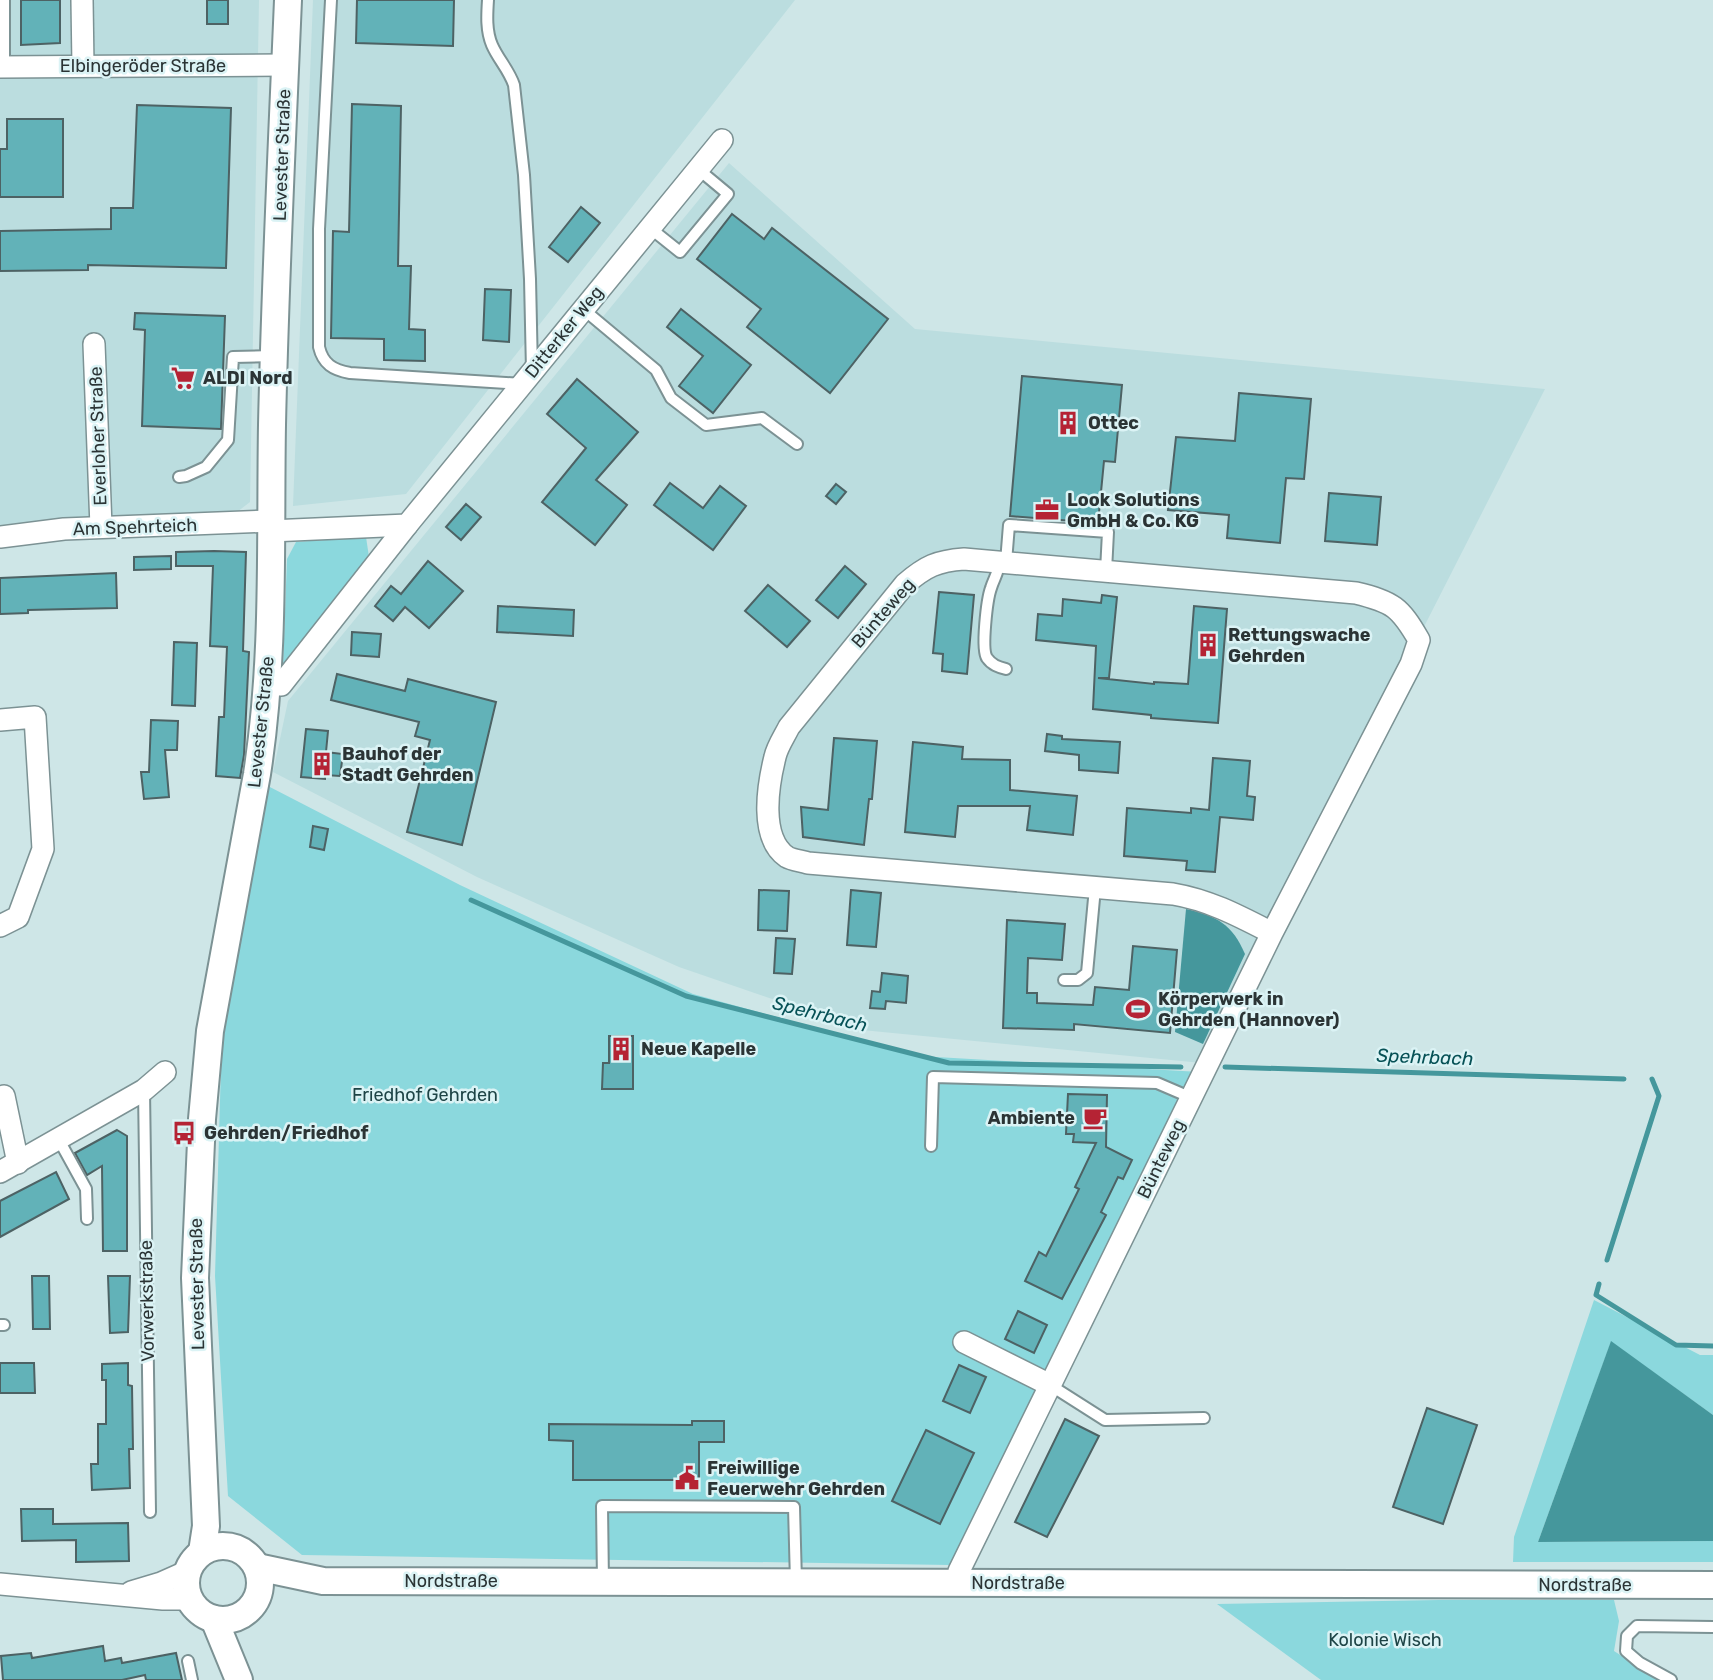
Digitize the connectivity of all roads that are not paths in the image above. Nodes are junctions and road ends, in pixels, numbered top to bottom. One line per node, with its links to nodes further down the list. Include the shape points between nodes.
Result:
1 (4, 0): 8 (lane)
2 (82, 0): 7 (street)
3 (288, 0): 6 (street, Levester Straße)
4 (331, 0): 15 (lane, via 319,229 321,357 335,369 350,373)
5 (488, 0): 15 (lane, via 491,44 509,72 515,97 524,175 530,279)
6 (285, 65): 7 (street, Elbingeröder Straße); 14 (street, Levester Straße)
7 (83, 66): 8 (street, Elbingeröder Straße)
8 (2, 67)
9 (722, 140): 10 (street, Ditterker Weg)
10 (698, 169): 11 (street, Ditterker Weg); 11 (lane, via 728,194 680,252)
11 (650, 228): 12 (street, Ditterker Weg)
12 (583, 309): 15 (street, Ditterker Weg); 16 (lane, via 656,370 671,398 706,425 762,418)
13 (94, 344): 20 (street, Everloher Straße)
14 (274, 356): 17 (lane, via 233,357 228,440 206,467); 19 (street, Levester Straße)
15 (527, 378): 18 (street, Ditterker Weg)
16 (797, 444)
17 (179, 477)
18 (407, 525): 19 (street); 25 (street, Ditterker Weg, via 281,685)
19 (270, 526): 20 (street, Am Spehrteich); 25 (street, Levester Straße)
20 (100, 527): 21 (street, Am Spehrteich)
21 (0, 537)
22 (1003, 562): 23 (street, Bünteweg); 23 (lane, via 1009,525 1108,532); 24 (lane, via 990,589 985,655 992,664); 27 (street, Bünteweg, via 942,561 905,584 789,727 775,754 769,824 775,844 788,857 808,863)
23 (1106, 571): 29 (street, Bünteweg, via 1356,593 1381,599 1404,614 1419,640 1411,664)
24 (1006, 669)
25 (267, 684): 42 (street, Levester Straße, via 263,736 210,1031 202,1119 195,1278)
26 (0, 720): 28 (street, via 35,717 43,849 18,917)
27 (1095, 888): 29 (street, Bünteweg, via 1198,898); 30 (lane, via 1087,972 1078,980)
28 (0, 926)
29 (1272, 933): 34 (street, Bünteweg)
30 (1064, 980)
31 (165, 1072): 32 (street)
32 (144, 1090): 35 (street); 43 (lane, Vorwerkstraße)
33 (4, 1096): 37 (street)
34 (1192, 1098): 36 (lane, via 1157,1083 933,1077); 40 (street, Bünteweg)
35 (59, 1140): 37 (street); 38 (lane, via 86,1189)
36 (931, 1146)
37 (9, 1167)
38 (87, 1219)
39 (964, 1342): 40 (street)
40 (1050, 1385): 41 (lane, via 1105,1420); 50 (street, Bünteweg, via 958,1571)
41 (1204, 1418)
42 (204, 1439): 44 (street, Levester Straße); 45 (street, Levester Straße, via 206,1526)
43 (150, 1512)
44 (229, 1546): 45 (street, via 210,1548); 46 (street, via 242,1550)
45 (195, 1562): 53 (street, via 161,1583); 54 (street, via 186,1580)
46 (257, 1567): 47 (street, Nordstraße); 55 (street, via 260,1590)
47 (323, 1581): 48 (street, Nordstraße); 55 (street, Nordstraße)
48 (603, 1582): 49 (street, Nordstraße); 49 (lane, via 602,1507 794,1507)
49 (796, 1582): 50 (street, Nordstraße)
50 (959, 1583): 52 (street, Nordstraße)
51 (0, 1584): 53 (street)
52 (1713, 1586)
53 (122, 1594): 54 (street)
54 (190, 1599): 55 (street, via 198,1610)
55 (237, 1612)
56 (1713, 1627): 59 (lane, via 1637,1626 1628,1636 1626,1651)
57 (188, 1661): 58 (lane)
58 (192, 1680)
59 (1671, 1680)

